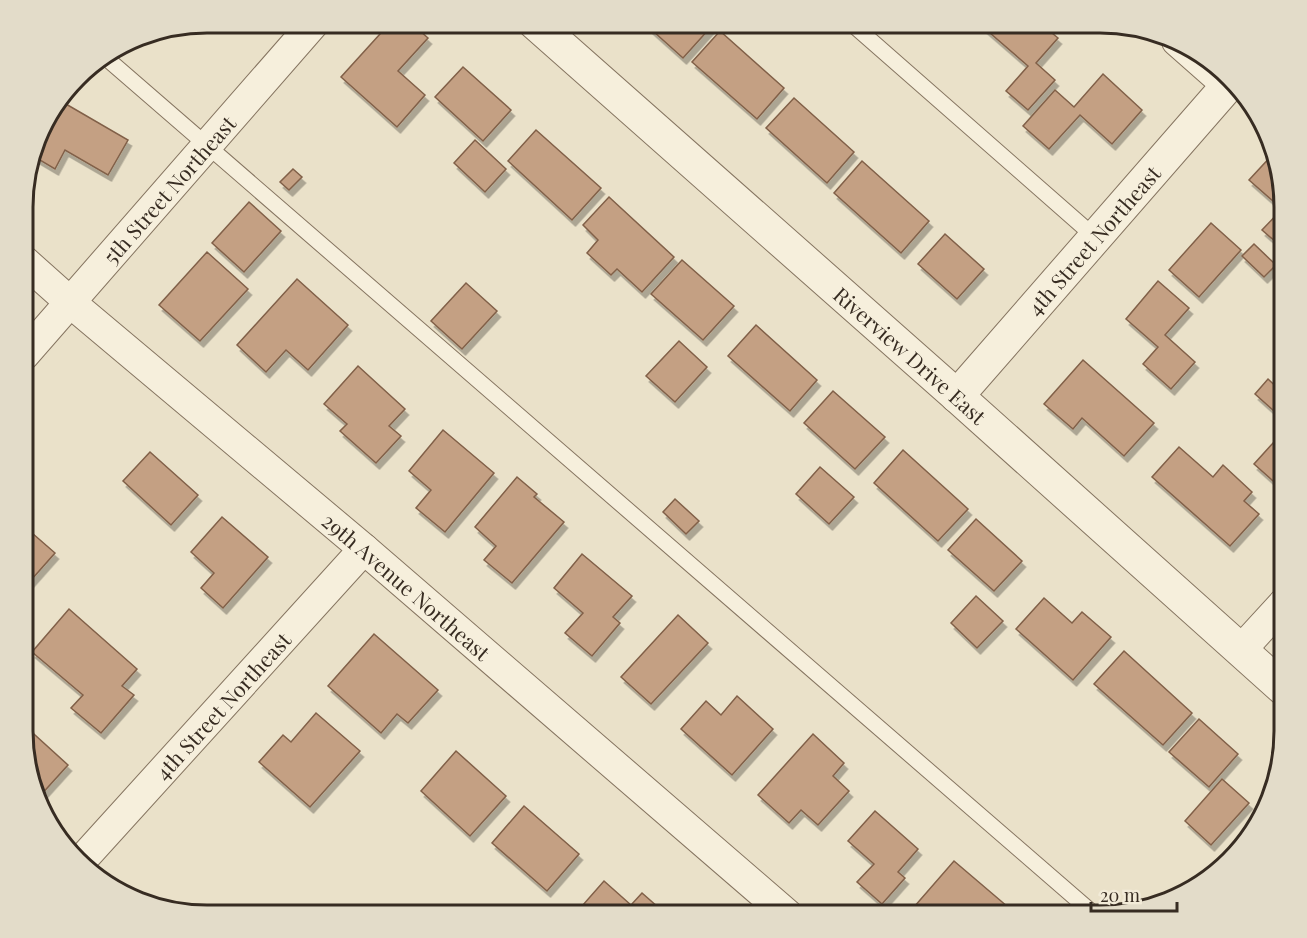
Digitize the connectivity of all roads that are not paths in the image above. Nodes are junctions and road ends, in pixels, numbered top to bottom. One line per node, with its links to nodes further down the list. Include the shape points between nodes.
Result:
1 (305, 33): 6 (street, 5th Street Northeast)
2 (546, 33): 11 (street, Riverview Drive East)
3 (862, 33): 7 (lane)
4 (111, 62): 6 (lane)
5 (1226, 87): 7 (street, 4th Street Northeast)
6 (207, 146): 9 (street, 5th Street Northeast); 18 (lane)
7 (1096, 238): 11 (street, 4th Street Northeast)
8 (33, 269): 9 (street, 29th Avenue Northeast)
9 (71, 303): 10 (street, 5th Street Northeast); 12 (street, 29th Avenue Northeast)
10 (33, 345)
11 (957, 396): 14 (street, Riverview Drive East)
12 (364, 549): 16 (street, 4th Street Northeast); 17 (street, 29th Avenue Northeast)
13 (1274, 614): 14 (street)
14 (1241, 650): 15 (street, Riverview Drive East)
15 (1274, 680)
16 (86, 856)
17 (776, 905)
18 (1083, 905)

